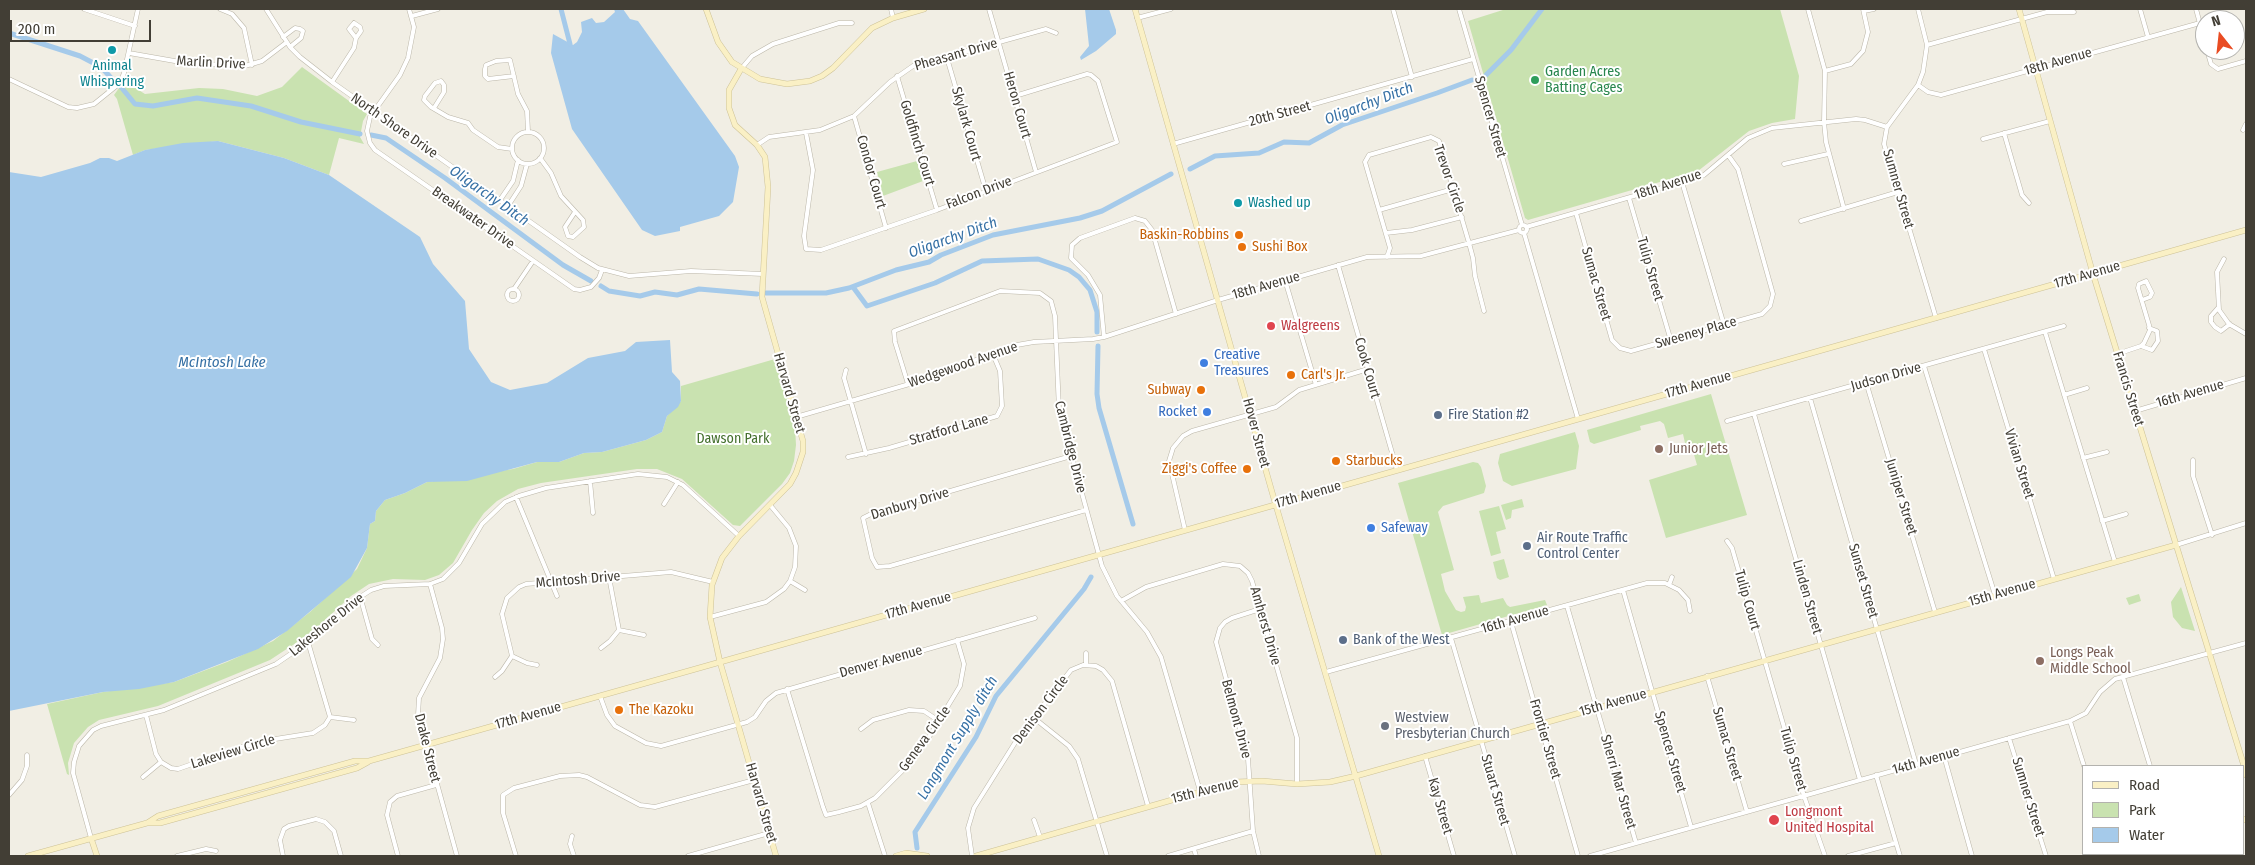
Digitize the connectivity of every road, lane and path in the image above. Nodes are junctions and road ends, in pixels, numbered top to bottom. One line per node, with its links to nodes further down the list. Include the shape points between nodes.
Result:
1 (85, 9): 28 (street)
2 (138, 9): 28 (street)
3 (220, 9): 42 (street, via 232,14 244,28)
4 (266, 9): 31 (street, North Shore Drive)
5 (409, 9): 22 (street)
6 (438, 9): 22 (street)
7 (706, 9): 43 (street, via 725,54)
8 (891, 9): 23 (street)
9 (924, 9): 23 (street)
10 (989, 9): 34 (street, Heron Court)
11 (1135, 9): 24 (street, Hover Street)
12 (1171, 9): 24 (street)
13 (1393, 9): 48 (street)
14 (1459, 9): 39 (street, Spencer Street)
15 (1808, 9): 45 (street)
16 (1874, 9): 20 (street)
17 (1918, 9): 35 (street)
18 (2019, 9): 25 (street, Francis Street)
19 (2140, 9): 30 (street)
20 (1864, 10): 45 (street, via 1868,32 1863,51 1851,64)
21 (2074, 12): 25 (street, via 2047,12)
22 (412, 16): 54 (street, Breakwater Drive, via 414,38 408,58 400,76)
23 (893, 18): 43 (street, via 872,28 833,68 810,81 798,84 772,82)
24 (1137, 18): 65 (street, Hover Street)
25 (2022, 18): 35 (street); 44 (street, Francis Street)
26 (852, 23): 43 (street, via 839,23 773,44 752,56)
27 (2195, 23): 30 (street, 18th Avenue)
28 (135, 26): 37 (street)
29 (1056, 33): 34 (street, Pheasant Drive, via 1046,29)
30 (2148, 37): 44 (street, 18th Avenue)
31 (283, 38): 33 (street, North Shore Drive); 36 (street, via 295,28 303,32)
32 (356, 38): 50 (street, via 354,48)
33 (287, 42): 36 (street, North Shore Drive); 42 (street, Marlin Drive, via 268,58)
34 (999, 43): 38 (street, Pheasant Drive); 52 (street, Heron Court)
35 (1927, 45): 51 (street, via 1925,66)
36 (290, 47): 50 (street, North Shore Drive)
37 (129, 53): 42 (street, Marlin Drive, via 186,63); 49 (street, via 120,83 88,106 68,107)
38 (947, 58): 47 (street, Pheasant Drive, via 912,66); 77 (street, Skylark Court)
39 (1473, 59): 48 (street, 20th Street); 90 (street, Spencer Street)
40 (2210, 60): 41 (street, via 2218,69)
41 (2246, 61)
42 (252, 65)
43 (741, 69): 66 (street, Harvard Street, via 729,90 729,108 738,129)
44 (2036, 69): 51 (street, 18th Avenue, via 1941,95); 56 (street, Francis Street)
45 (1826, 71): 57 (street)
46 (514, 76): 46 (street, via 508,59 486,65 485,76 488,79); 61 (street, via 518,94 527,111)
47 (897, 76): 55 (street, Pheasant Drive); 84 (street, Goldfinch Court)
48 (1412, 77): 65 (street, 20th Street)
49 (9, 79)
50 (332, 82): 54 (street, North Shore Drive)
51 (1918, 85): 59 (street)
52 (1015, 96): 74 (street, Heron Court); 74 (street, Falcon Drive, via 1092,75 1098,81 1117,142)
53 (434, 108): 53 (street, via 444,92 441,81 434,83 425,96 424,100); 67 (street, via 448,117 468,123 498,147)
54 (374, 112): 80 (street, North Shore Drive); 100 (street, Breakwater Drive, via 366,131 375,150)
55 (854, 116): 62 (street, Pheasant Drive); 92 (street, Condor Court)
56 (2050, 120): 63 (street); 104 (street, Francis Street)
57 (1824, 122): 59 (street, 18th Avenue, via 1865,120); 68 (street); 69 (street, 18th Avenue, via 1758,132)
58 (2246, 124): 60 (street)
59 (1887, 127): 78 (street, Sumner Street, via 1884,144)
60 (2243, 130)
61 (528, 131): 67 (street, via 513,139); 70 (street, via 538,134 542,140 544,147)
62 (806, 133): 66 (street, Pheasant Drive, via 777,134); 92 (street, Falcon Drive, via 813,170 804,236 806,249 821,250)
63 (2004, 133): 64 (street); 81 (street, via 2022,195)
64 (1983, 139)
65 (1173, 144): 107 (street, Hover Street)
66 (756, 145): 103 (street, Harvard Street, via 765,158 768,188)
67 (512, 149): 71 (street)
68 (1828, 154): 73 (street); 83 (street)
69 (1728, 155): 75 (street, 18th Avenue, via 1704,175); 114 (street, Sweeney Place, via 1738,169 1773,300 1767,310)
70 (540, 158): 72 (street); 86 (street, via 561,196)
71 (518, 160): 72 (street); 80 (street, via 513,181)
72 (527, 164): 82 (street, via 521,186)
73 (1784, 164)
74 (1036, 172): 77 (street, Falcon Drive)
75 (1682, 182): 79 (street, 18th Avenue); 114 (street)
76 (1453, 189): 85 (street); 85 (street, Trevor Circle, via 1438,141 1431,137 1369,154 1365,162); 88 (street, Trevor Circle)
77 (986, 191): 84 (street, Falcon Drive)
78 (1898, 192): 83 (street); 112 (street, Sumner Street)
79 (1629, 198): 87 (street, 18th Avenue); 121 (street, Tulip Street)
80 (500, 200): 82 (street, North Shore Drive)
81 (2029, 203)
82 (508, 206): 102 (street, North Shore Drive)
83 (1844, 208): 89 (street)
84 (937, 210): 92 (street, Falcon Drive)
85 (1379, 210): 95 (street, Trevor Circle)
86 (575, 212): 86 (street, via 585,224 573,237 568,236 565,227)
87 (1576, 213): 91 (street, 18th Avenue); 124 (street, Sumac Street, via 1612,340)
88 (1462, 217): 95 (street); 97 (street, Trevor Circle)
89 (1801, 221)
90 (1522, 224): 91 (street); 93 (street)
91 (1526, 227): 96 (street)
92 (886, 228)
93 (1519, 230): 96 (street); 97 (street, 18th Avenue)
94 (2246, 230): 104 (street, 17th Avenue)
95 (1386, 233): 98 (street, Trevor Circle, via 1390,248)
96 (1524, 233): 142 (street)
97 (1470, 243): 98 (street, 18th Avenue, via 1421,256); 110 (street, Trevor Circle)
98 (1387, 256): 101 (street, 18th Avenue, via 1367,256)
99 (2224, 259): 109 (street, via 2217,272)
100 (533, 261): 102 (street, Breakwater Drive, via 567,285 580,290 596,283); 106 (street)
101 (1338, 265): 105 (street, 18th Avenue); 128 (street, Cook Court)
102 (602, 270): 103 (street, North Shore Drive, via 628,276 708,271)
103 (763, 274): 141 (street, Harvard Street, via 764,305)
104 (2093, 274): 112 (street, 17th Avenue); 126 (street, Francis Street)
105 (1285, 280): 107 (street, 18th Avenue); 133 (street)
106 (514, 288)
107 (1218, 300): 111 (street, Wedgewood Avenue); 139 (street, Hover Street)
108 (2142, 300): 108 (street, via 2138,288 2146,281 2152,293); 116 (street)
109 (2218, 308): 113 (street); 113 (street, via 2211,316 2211,322 2221,331)
110 (1484, 311)
111 (1176, 314): 119 (street, Wedgewood Avenue); 119 (street, via 1152,230 1145,221 1135,218 1080,238 1072,245 1072,258 1100,295)
112 (1936, 318): 142 (street, 17th Avenue)
113 (2230, 324): 118 (street)
114 (1724, 325): 121 (street, Sweeney Place)
115 (2064, 326): 117 (street, Judson Drive)
116 (2150, 328): 122 (street); 122 (street, via 2157,331 2158,341 2152,350)
117 (2045, 332): 123 (street, Judson Drive); 135 (street)
118 (2246, 334)
119 (1104, 337): 120 (street, Wedgewood Avenue)
120 (1056, 340): 125 (street, Wedgewood Avenue); 132 (street, Cambridge Drive, via 1056,316 1046,296 1000,291 984,295 894,331); 146 (street, Cambridge Drive, via 1058,404)
121 (1671, 341): 124 (street, Sweeney Place)
122 (2141, 346): 126 (street)
123 (1984, 349): 127 (street, Judson Drive); 171 (street, Vivian Street)
124 (1624, 350)
125 (992, 352): 132 (street, Wedgewood Avenue); 145 (street, Stratford Lane, via 1000,371 1002,406 997,416)
126 (2117, 354): 138 (street, Francis Street)
127 (1924, 366): 131 (street, Judson Drive); 179 (street)
128 (1368, 369): 133 (street); 150 (street, Cook Court)
129 (846, 370): 137 (street, via 844,378)
130 (2246, 378): 138 (street, 16th Avenue)
131 (1866, 382): 136 (street, Judson Drive); 186 (street, Juniper Street)
132 (908, 384): 137 (street, Wedgewood Avenue)
133 (1316, 385): 139 (street, via 1299,390 1276,407)
134 (2087, 388): 135 (street)
135 (2064, 395): 148 (street)
136 (1810, 398): 140 (street, Judson Drive); 190 (street, Sunset Street)
137 (850, 401): 141 (street, Wedgewood Avenue); 145 (street)
138 (2135, 411): 166 (street, Francis Street)
139 (1251, 414): 155 (street, Hover Street); 162 (street, via 1192,431 1183,436 1174,448 1169,467)
140 (1754, 414): 143 (street, Judson Drive); 197 (street, Linden Street)
141 (796, 416): 156 (street, Harvard Street, via 803,440 801,460 790,484)
142 (1578, 419): 150 (street, 17th Avenue)
143 (1727, 421)
144 (2107, 452): 148 (street)
145 (866, 454): 147 (street, Stratford Lane)
146 (1071, 456): 157 (street, Cambridge Drive); 157 (street, Danbury Drive, via 871,514 863,518 868,542 877,567 890,566)
147 (848, 458)
148 (2083, 458): 160 (street)
149 (2193, 460): 163 (street, via 2193,476)
150 (1396, 470): 155 (street, 17th Avenue)
151 (590, 482): 152 (street, Lakeshore Drive, via 640,474 667,477); 153 (street, Lakeshore Drive, via 532,491); 158 (street)
152 (678, 482): 154 (street); 164 (street, Lakeshore Drive)
153 (516, 497): 173 (street); 175 (street, Lakeshore Drive, via 482,524 452,572)
154 (664, 504)
155 (1276, 504): 162 (street, 17th Avenue); 207 (street, Hover Street)
156 (770, 505): 164 (street, Harvard Street); 172 (street, via 793,535 796,556)
157 (1086, 510): 167 (street, Cambridge Drive)
158 (593, 513)
159 (2126, 514): 160 (street)
160 (2102, 521): 168 (street)
161 (2246, 524): 163 (street, 15th Avenue)
162 (1185, 530): 167 (street, 17th Avenue)
163 (2212, 535): 166 (street, 15th Avenue)
164 (738, 536): 174 (street, Harvard Street, via 722,558)
165 (1727, 541): 203 (street, Tulip Court, via 1732,548)
166 (2176, 545): 168 (street, 15th Avenue); 200 (street, Francis Street)
167 (1099, 555): 182 (street, Cambridge Drive, via 1110,586); 204 (street, 17th Avenue)
168 (2114, 562): 171 (street, 15th Avenue)
169 (609, 577): 173 (street, McIntosh Drive); 174 (street, McIntosh Drive, via 671,572); 191 (street)
170 (1672, 577): 176 (street)
171 (2054, 579): 179 (street, 15th Avenue)
172 (790, 581): 177 (street); 187 (street, via 766,602)
173 (551, 582): 181 (street); 202 (street, McIntosh Drive, via 526,584 507,598 502,618)
174 (712, 582): 187 (street, Harvard Street)
175 (430, 584): 180 (street, Lakeshore Drive, via 384,586); 226 (street, Drake Street, via 443,639 440,658 417,707)
176 (1669, 585): 178 (street, 16th Avenue, via 1647,583); 185 (street, via 1688,600)
177 (805, 590)
178 (1623, 590): 183 (street, 16th Avenue); 212 (street, Spencer Street)
179 (1995, 595): 186 (street, 15th Avenue)
180 (360, 596): 195 (street, Lakeshore Drive); 198 (street, via 372,639)
181 (556, 596)
182 (1121, 601): 184 (street, Amherst Drive, via 1146,587 1229,564 1240,566 1248,573); 243 (street, Cambridge Drive, via 1147,632 1161,657)
183 (1567, 606): 189 (street, 16th Avenue); 214 (street, Sherri Mar Street)
184 (1260, 609): 240 (street, Belmont Drive, via 1225,622 1216,642 1248,759); 241 (street, Amherst Drive, via 1297,738)
185 (1690, 611)
186 (1935, 612): 190 (street, 15th Avenue)
187 (710, 617): 204 (street, Harvard Street)
188 (1035, 618): 194 (street, Denver Avenue)
189 (1511, 622): 193 (street, 16th Avenue); 221 (street, Frontier Street)
190 (1877, 628): 197 (street, 15th Avenue); 232 (street, Sunset Street)
191 (619, 630): 192 (street); 199 (street)
192 (644, 635)
193 (1451, 638): 207 (street, 16th Avenue); 225 (street, Stuart Street)
194 (957, 640): 211 (street, Denver Avenue); 219 (street, Geneva Circle, via 963,655 964,673 956,695)
195 (308, 642): 215 (street, Lakeshore Drive, via 256,674); 216 (street)
196 (2246, 643): 200 (street, 14th Avenue)
197 (1821, 644): 203 (street, 15th Avenue); 239 (street, Linden Street)
198 (378, 645)
199 (601, 648)
200 (2208, 652): 210 (street, 14th Avenue); 230 (street, Francis Street)
201 (1086, 653): 206 (street)
202 (512, 656): 205 (street); 209 (street)
203 (1764, 660): 208 (street, 15th Avenue); 245 (street, Tulip Street)
204 (720, 662): 213 (street, 17th Avenue); 222 (street, Harvard Street)
205 (537, 665)
206 (1086, 665): 217 (street, Denison Circle, via 1071,670); 247 (street, via 1104,670 1112,681)
207 (1326, 672): 236 (street, Hover Street)
208 (1708, 676): 212 (street, 15th Avenue); 248 (street, Sumac Street)
209 (494, 677)
210 (2123, 677): 220 (street, 14th Avenue, via 2107,685 2086,713); 234 (street)
211 (787, 689): 222 (street, Denver Avenue, via 771,696 755,717); 246 (street, Geneva Circle, via 826,815)
212 (1652, 692): 214 (street, 15th Avenue); 251 (street, Spencer Street)
213 (600, 696): 222 (street, Denver Avenue, via 611,722 654,745); 226 (street, 17th Avenue)
214 (1596, 708): 221 (street, 15th Avenue); 257 (street, Sherri Mar Street)
215 (146, 715): 231 (street); 255 (street, Lakeshore Drive, via 101,726 85,736 78,746 73,773)
216 (330, 717): 218 (street); 231 (street, Lakeview Circle, via 313,733 238,748 178,769)
217 (1034, 718): 250 (street, via 1074,751); 275 (street, Denison Circle, via 974,808 968,828)
218 (354, 720)
219 (939, 721): 223 (street, via 924,711 909,710 874,720); 246 (street, Geneva Circle, via 913,760)
220 (2070, 721): 224 (street, 14th Avenue); 233 (street)
221 (1540, 723): 225 (street, 15th Avenue); 283 (street, Frontier Street)
222 (738, 724): 238 (street, Harvard Street)
223 (861, 729)
224 (2009, 738): 229 (street, 14th Avenue); 289 (street, Sumner Street)
225 (1481, 740): 228 (street, 15th Avenue); 282 (street, Stuart Street)
226 (426, 745): 242 (street, Drake Street); 255 (street, 17th Avenue, via 369,761 354,761)
227 (27, 755): 244 (street, via 22,780)
228 (1425, 756): 236 (street, 15th Avenue); 281 (street, Kay Street)
229 (1944, 756): 232 (street, 14th Avenue); 288 (street)
230 (2244, 758)
231 (161, 762): 237 (street)
232 (1916, 764): 235 (street, 14th Avenue)
233 (2084, 765)
234 (2150, 765)
235 (1876, 775): 239 (street, 14th Avenue); 258 (street)
236 (1356, 776): 241 (street, 15th Avenue); 280 (street, Hover Street)
237 (143, 777)
238 (754, 780): 253 (street, Harvard Street); 268 (street, via 654,807 640,805 579,775 560,776 514,788 503,795 503,813)
239 (1860, 780): 245 (street, 14th Avenue)
240 (1250, 781): 241 (street, 15th Avenue); 243 (street, 15th Avenue); 252 (street, Belmont Drive)
241 (1297, 784)
242 (436, 785): 266 (street, via 398,796 390,802 387,815); 267 (street, Drake Street)
243 (1200, 791): 247 (street, 15th Avenue)
244 (9, 795)
245 (1804, 796): 248 (street, 14th Avenue); 285 (street, Tulip Street)
246 (868, 803): 272 (street)
247 (1148, 806): 250 (street, 15th Avenue)
248 (1747, 812): 251 (street, 14th Avenue)
249 (1034, 820): 256 (street)
250 (1097, 821): 256 (street, 15th Avenue); 276 (street)
251 (1691, 827): 257 (street, 14th Avenue)
252 (1253, 831): 259 (street); 279 (street, Belmont Drive)
253 (769, 833): 270 (street); 271 (street, Harvard Street)
254 (572, 836): 269 (street, via 570,844)
255 (91, 838): 261 (street, 17th Avenue); 262 (street)
256 (1040, 838): 275 (street, 15th Avenue)
257 (1636, 843): 284 (street, 14th Avenue)
258 (1896, 843): 286 (street); 287 (street)
259 (1194, 849): 277 (street); 278 (street)
260 (216, 850): 263 (street, via 206,848)
261 (28, 856)
262 (97, 856)
263 (177, 856)
264 (283, 856): 265 (street, via 280,840 284,829 316,819 334,831)
265 (341, 856)
266 (398, 856)
267 (457, 856)
268 (516, 856)
269 (574, 856)
270 (688, 856)
271 (776, 856)
272 (885, 856)
273 (896, 856): 274 (street)
274 (927, 856)
275 (974, 856)
276 (1107, 856)
277 (1168, 856)
278 (1196, 856)
279 (1260, 856)
280 (1379, 856)
281 (1454, 856)
282 (1514, 856)
283 (1578, 856)
284 (1590, 856)
285 (1825, 856)
286 (1848, 856)
287 (1900, 856)
288 (1972, 856)
289 (2046, 856)

